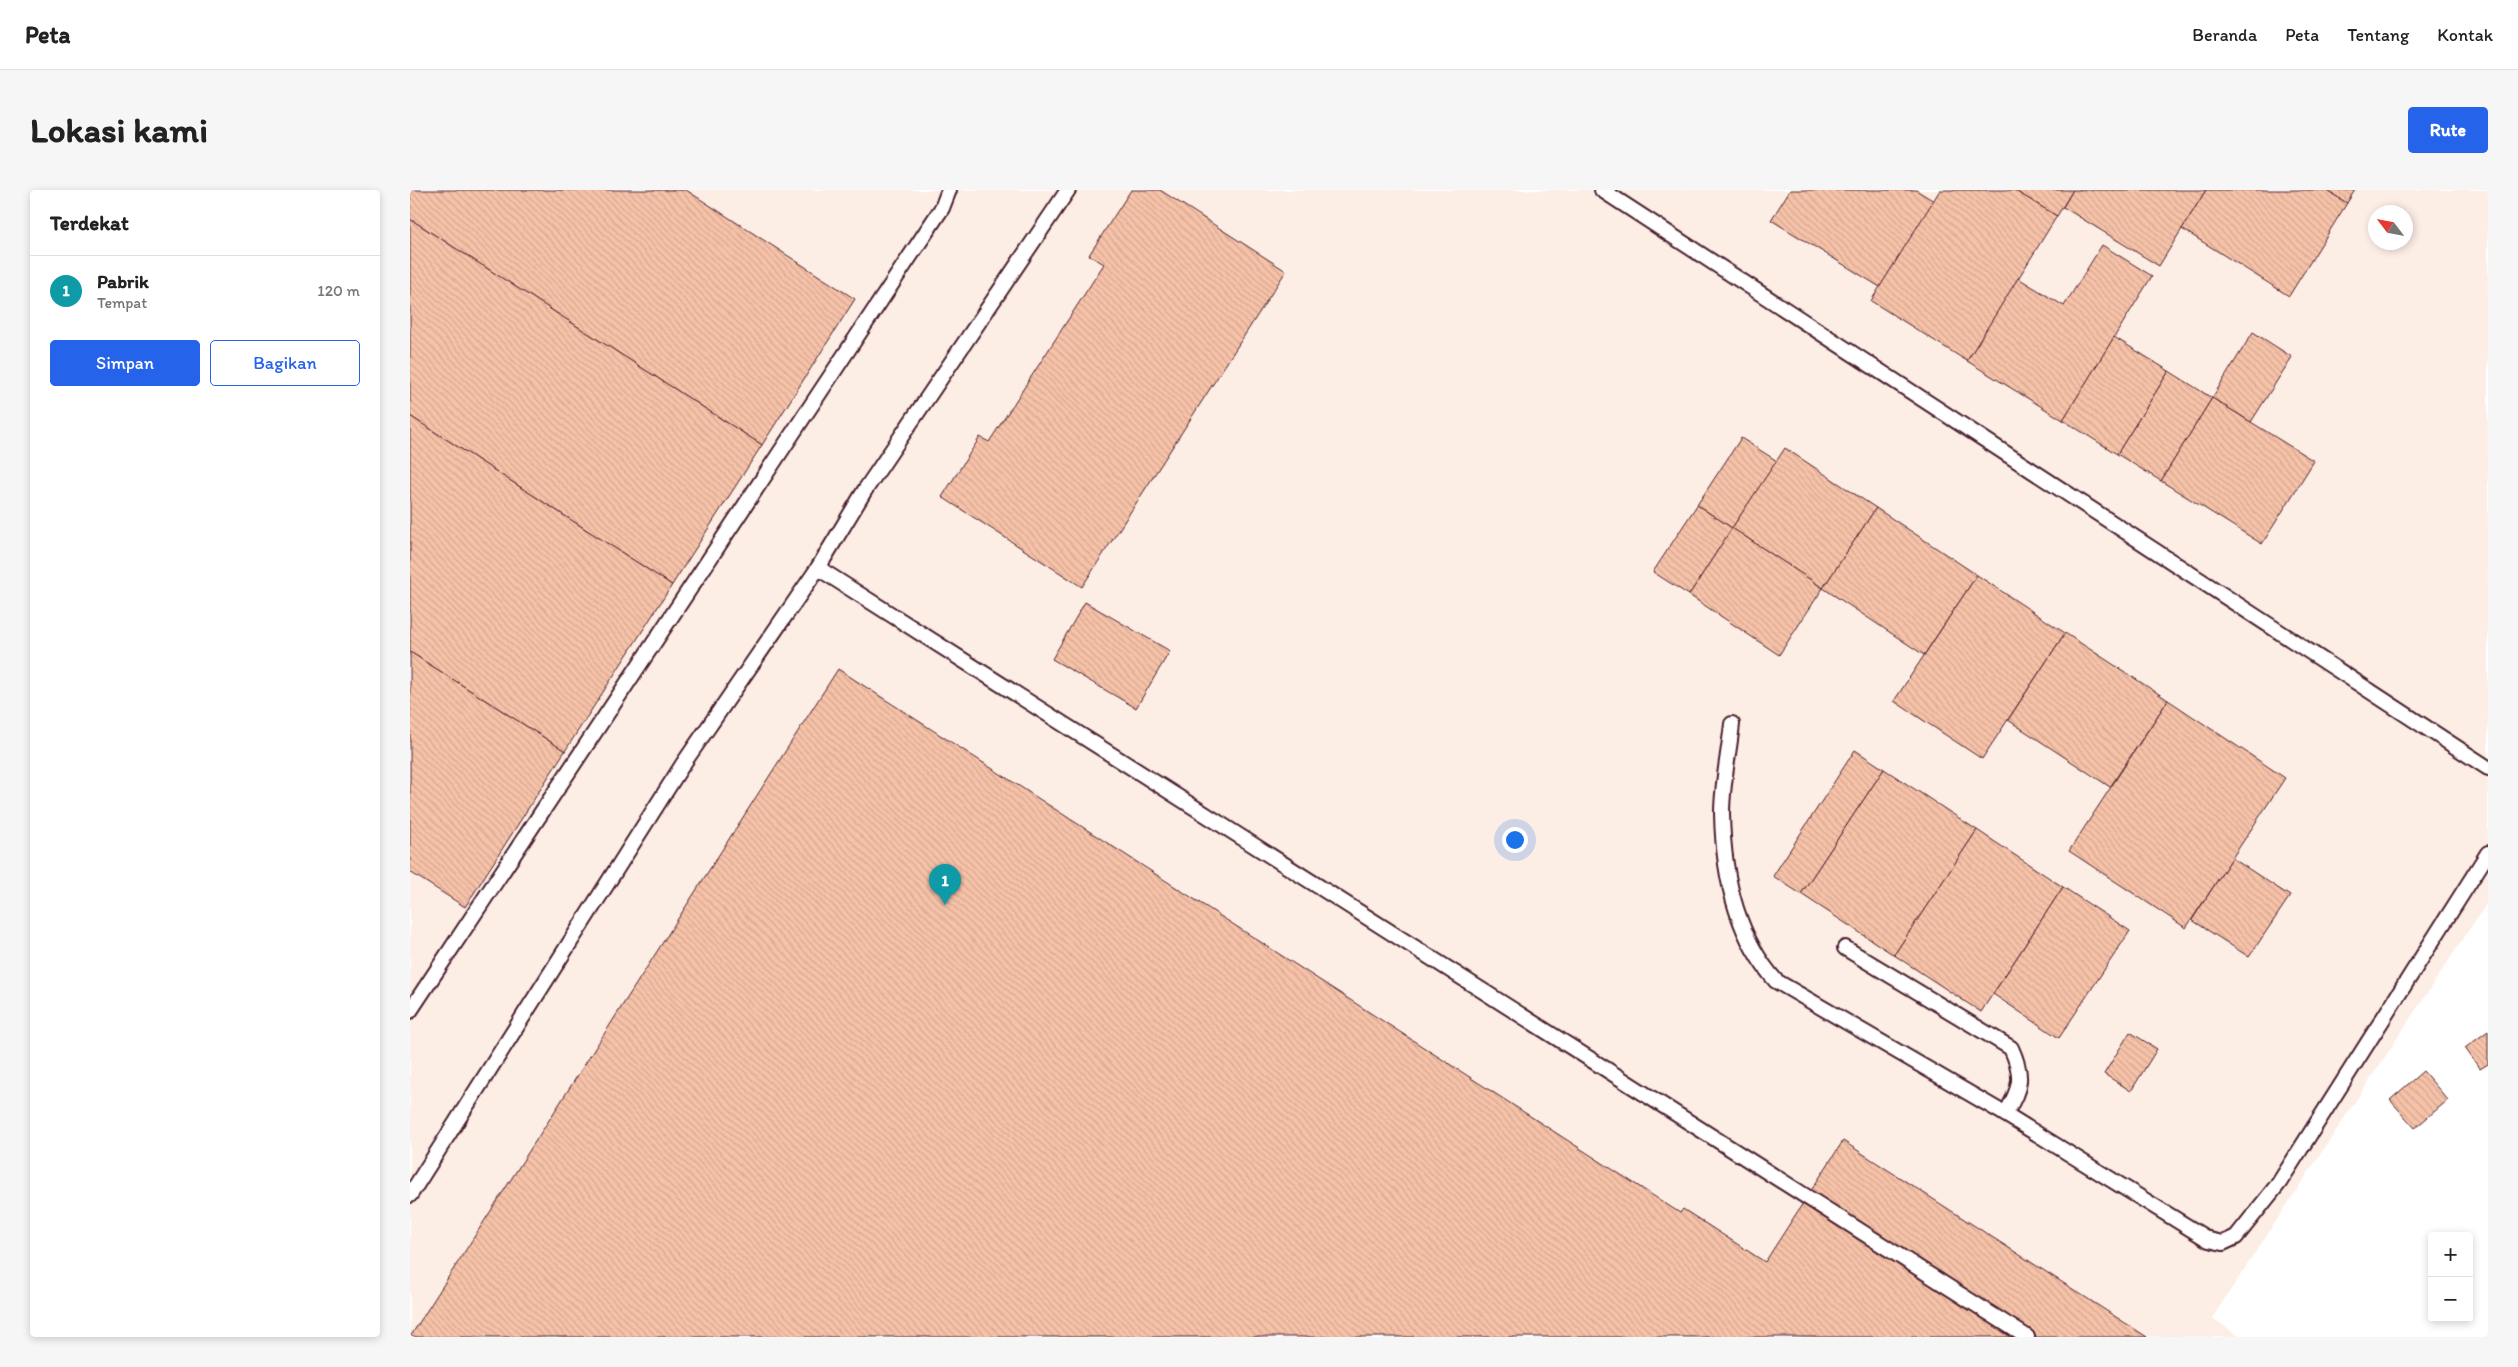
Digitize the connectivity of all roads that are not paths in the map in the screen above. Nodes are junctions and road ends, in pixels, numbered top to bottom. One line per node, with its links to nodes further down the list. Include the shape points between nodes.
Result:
1 (949, 190): 9 (lane, via 942,208)
2 (1068, 190): 4 (lane, via 865,490)
3 (1602, 190): 6 (lane)
4 (818, 568): 11 (lane, via 683,764); 12 (lane)
5 (1732, 724): 10 (lane, via 1722,811 1724,854 1738,919 1760,963 1776,981)
6 (2488, 768)
7 (2488, 853): 10 (lane, via 2279,1183 2229,1242 2209,1240)
8 (1845, 948): 10 (lane, via 2011,1048 2020,1084)
9 (410, 1010)
10 (2005, 1114)
11 (410, 1195)
12 (2027, 1337)

